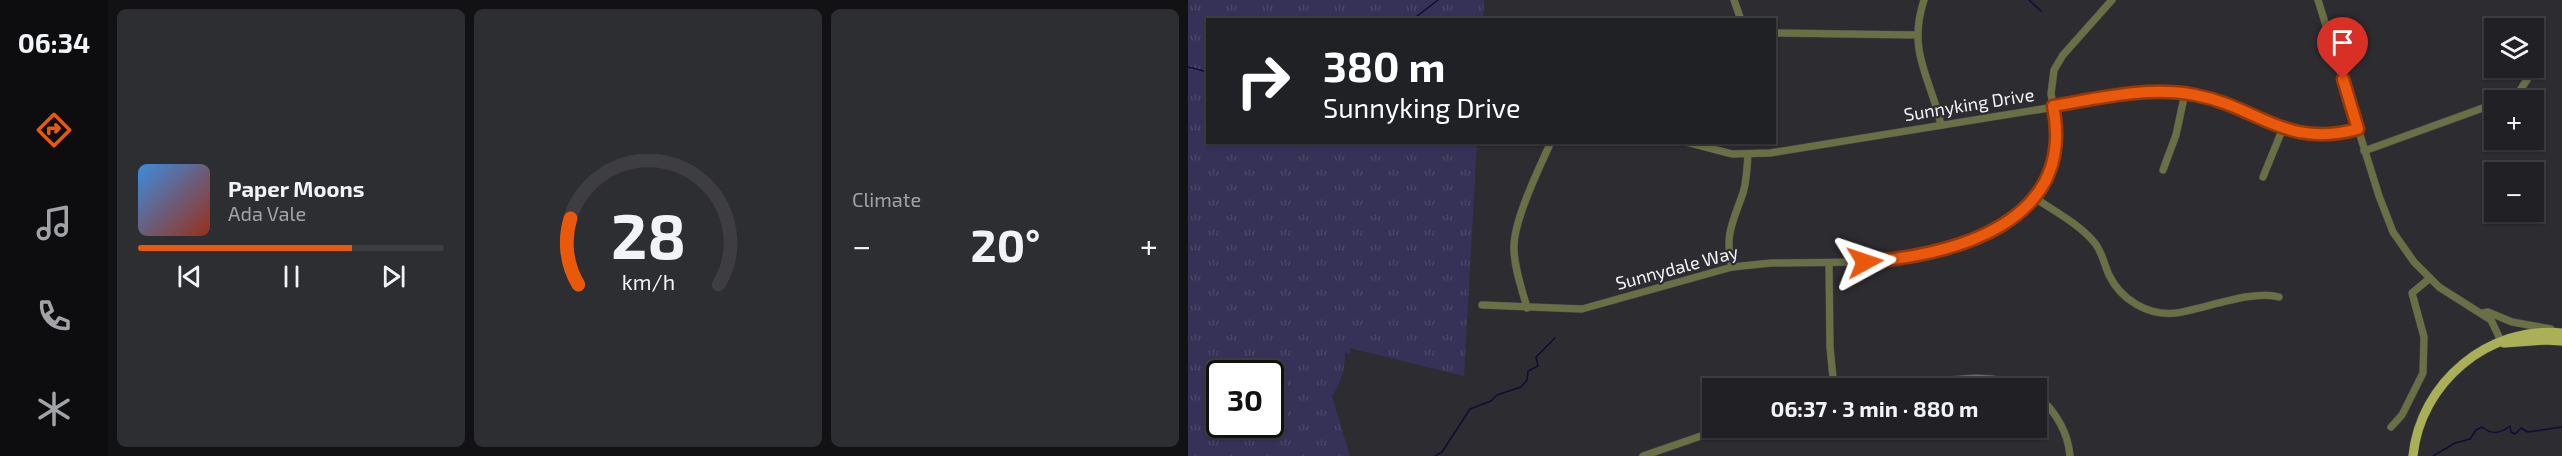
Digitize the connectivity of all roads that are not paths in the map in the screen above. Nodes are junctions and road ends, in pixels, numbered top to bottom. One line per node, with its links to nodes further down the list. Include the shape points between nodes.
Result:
1 (1734, 0): 5 (street)
2 (1924, 0): 7 (street)
3 (2112, 0): 9 (street, Sunnydale Way, via 2058,63 2051,85)
4 (2318, 0): 13 (street)
5 (1740, 18)
6 (1776, 33): 7 (street)
7 (1917, 35): 11 (street, via 1921,66)
8 (2184, 93): 9 (street, Sunnyking Drive, via 2143,92); 12 (street, Sunnyking Drive, via 2217,101); 18 (street, via 2180,122)
9 (2053, 106): 11 (street, Sunnyking Drive); 20 (street, Sunnydale Way, via 2057,135 2054,157)
10 (2484, 108): 16 (street)
11 (1941, 125): 17 (street, Sunnyking Drive)
12 (2283, 128): 13 (street, Sunnyking Drive, via 2319,136); 19 (street)
13 (2358, 129): 16 (street)
14 (1550, 144): 26 (street, via 1514,241 1514,259)
15 (1693, 144): 17 (street, Sunnyking Drive)
16 (2364, 150): 23 (street, via 2390,226 2410,258)
17 (1748, 154): 22 (street, via 1744,191 1729,235)
18 (2163, 170)
19 (2263, 177)
20 (2035, 198): 21 (street, Sunnydale Way, via 2006,224 1951,247 1901,259); 24 (street, via 2090,238 2119,291 2147,309 2176,313 2261,295)
21 (1829, 263): 22 (street, Sunnydale Way); 31 (street)
22 (1732, 267): 26 (street, Sunnydale Way, via 1582,309)
23 (2430, 279): 27 (street); 33 (street, via 2412,293 2424,337 2423,373 2402,415)
24 (2279, 297)
25 (1482, 305): 26 (street, Sunnydale Way)
26 (1527, 308)
27 (2482, 313): 28 (street); 30 (street, via 2494,323)
28 (2562, 332): 30 (main road, via 2519,334)
29 (2562, 341): 30 (main road)
30 (2502, 343): 37 (main road, via 2466,361 2440,385 2420,423)
31 (1833, 378)
32 (2047, 407): 36 (street, via 2065,434)
33 (2391, 427)
34 (1702, 436): 35 (street)
35 (1643, 456)
36 (2070, 456)
37 (2413, 456)

